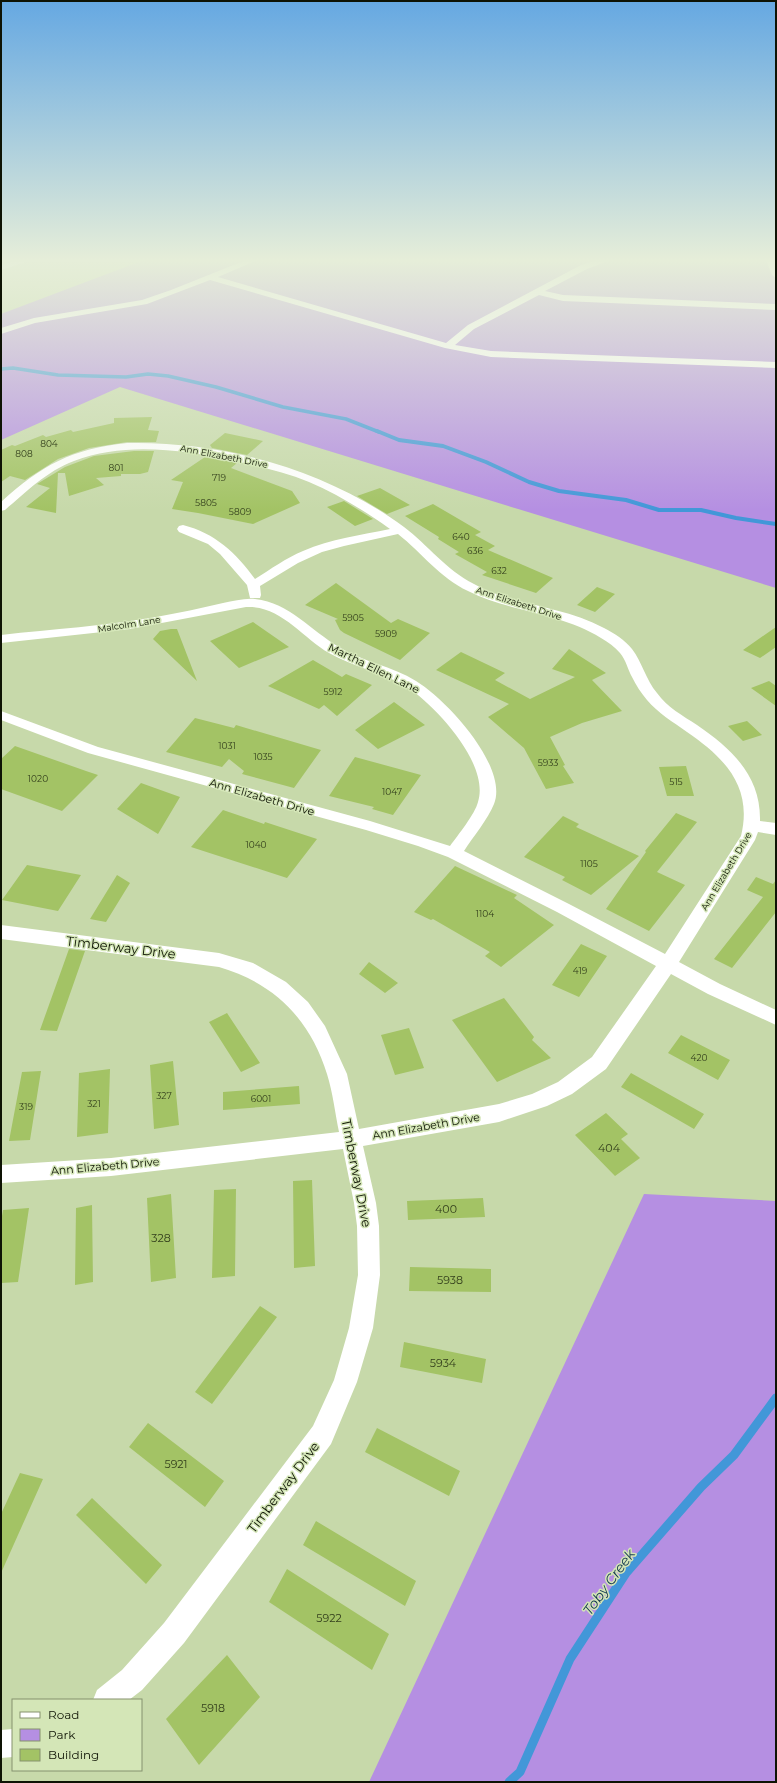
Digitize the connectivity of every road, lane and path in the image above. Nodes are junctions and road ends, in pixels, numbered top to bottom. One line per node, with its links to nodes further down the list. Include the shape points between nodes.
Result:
1 (438, 343): 3 (street)
2 (451, 343): 3 (street)
3 (448, 346): 4 (street, via 491,354)
4 (776, 365)
5 (1, 508): 7 (street, Ann Elizabeth Drive, via 44,472 71,458 115,447 167,446 275,466 310,477 360,503)
6 (183, 530): 8 (street, via 212,541)
7 (401, 530): 8 (street, via 308,553); 12 (street, Ann Elizabeth Drive, via 441,568 470,587 488,595 579,622 599,630 615,641 627,653 640,680 653,698 672,716 708,740 740,773 752,801)
8 (254, 585): 9 (street)
9 (255, 603): 10 (street, Malcolm Lane, via 132,624); 14 (street, Martha Ellen Lane, via 280,609 324,644 410,684 448,716 473,750 487,777 488,795 486,804)
10 (1, 639)
11 (1, 715): 14 (street, Ann Elizabeth Drive, via 93,750 377,828)
12 (753, 826): 13 (street); 16 (street, Ann Elizabeth Drive)
13 (776, 829)
14 (454, 853): 16 (street, Ann Elizabeth Drive)
15 (1, 932): 18 (street, Timberway Drive, via 219,960 247,968 280,987 301,1007 318,1031 337,1074)
16 (668, 964): 17 (street, Ann Elizabeth Drive); 18 (street, Ann Elizabeth Drive, via 599,1063 585,1076 554,1094 499,1113)
17 (776, 1018)
18 (352, 1140): 19 (street, Ann Elizabeth Drive, via 111,1167); 20 (street, Timberway Drive, via 368,1226 368,1275 361,1328 345,1382 322,1435 179,1627 132,1680)
19 (1, 1174)
20 (108, 1699)
21 (12, 1743): 22 (street)
22 (1, 1744)

